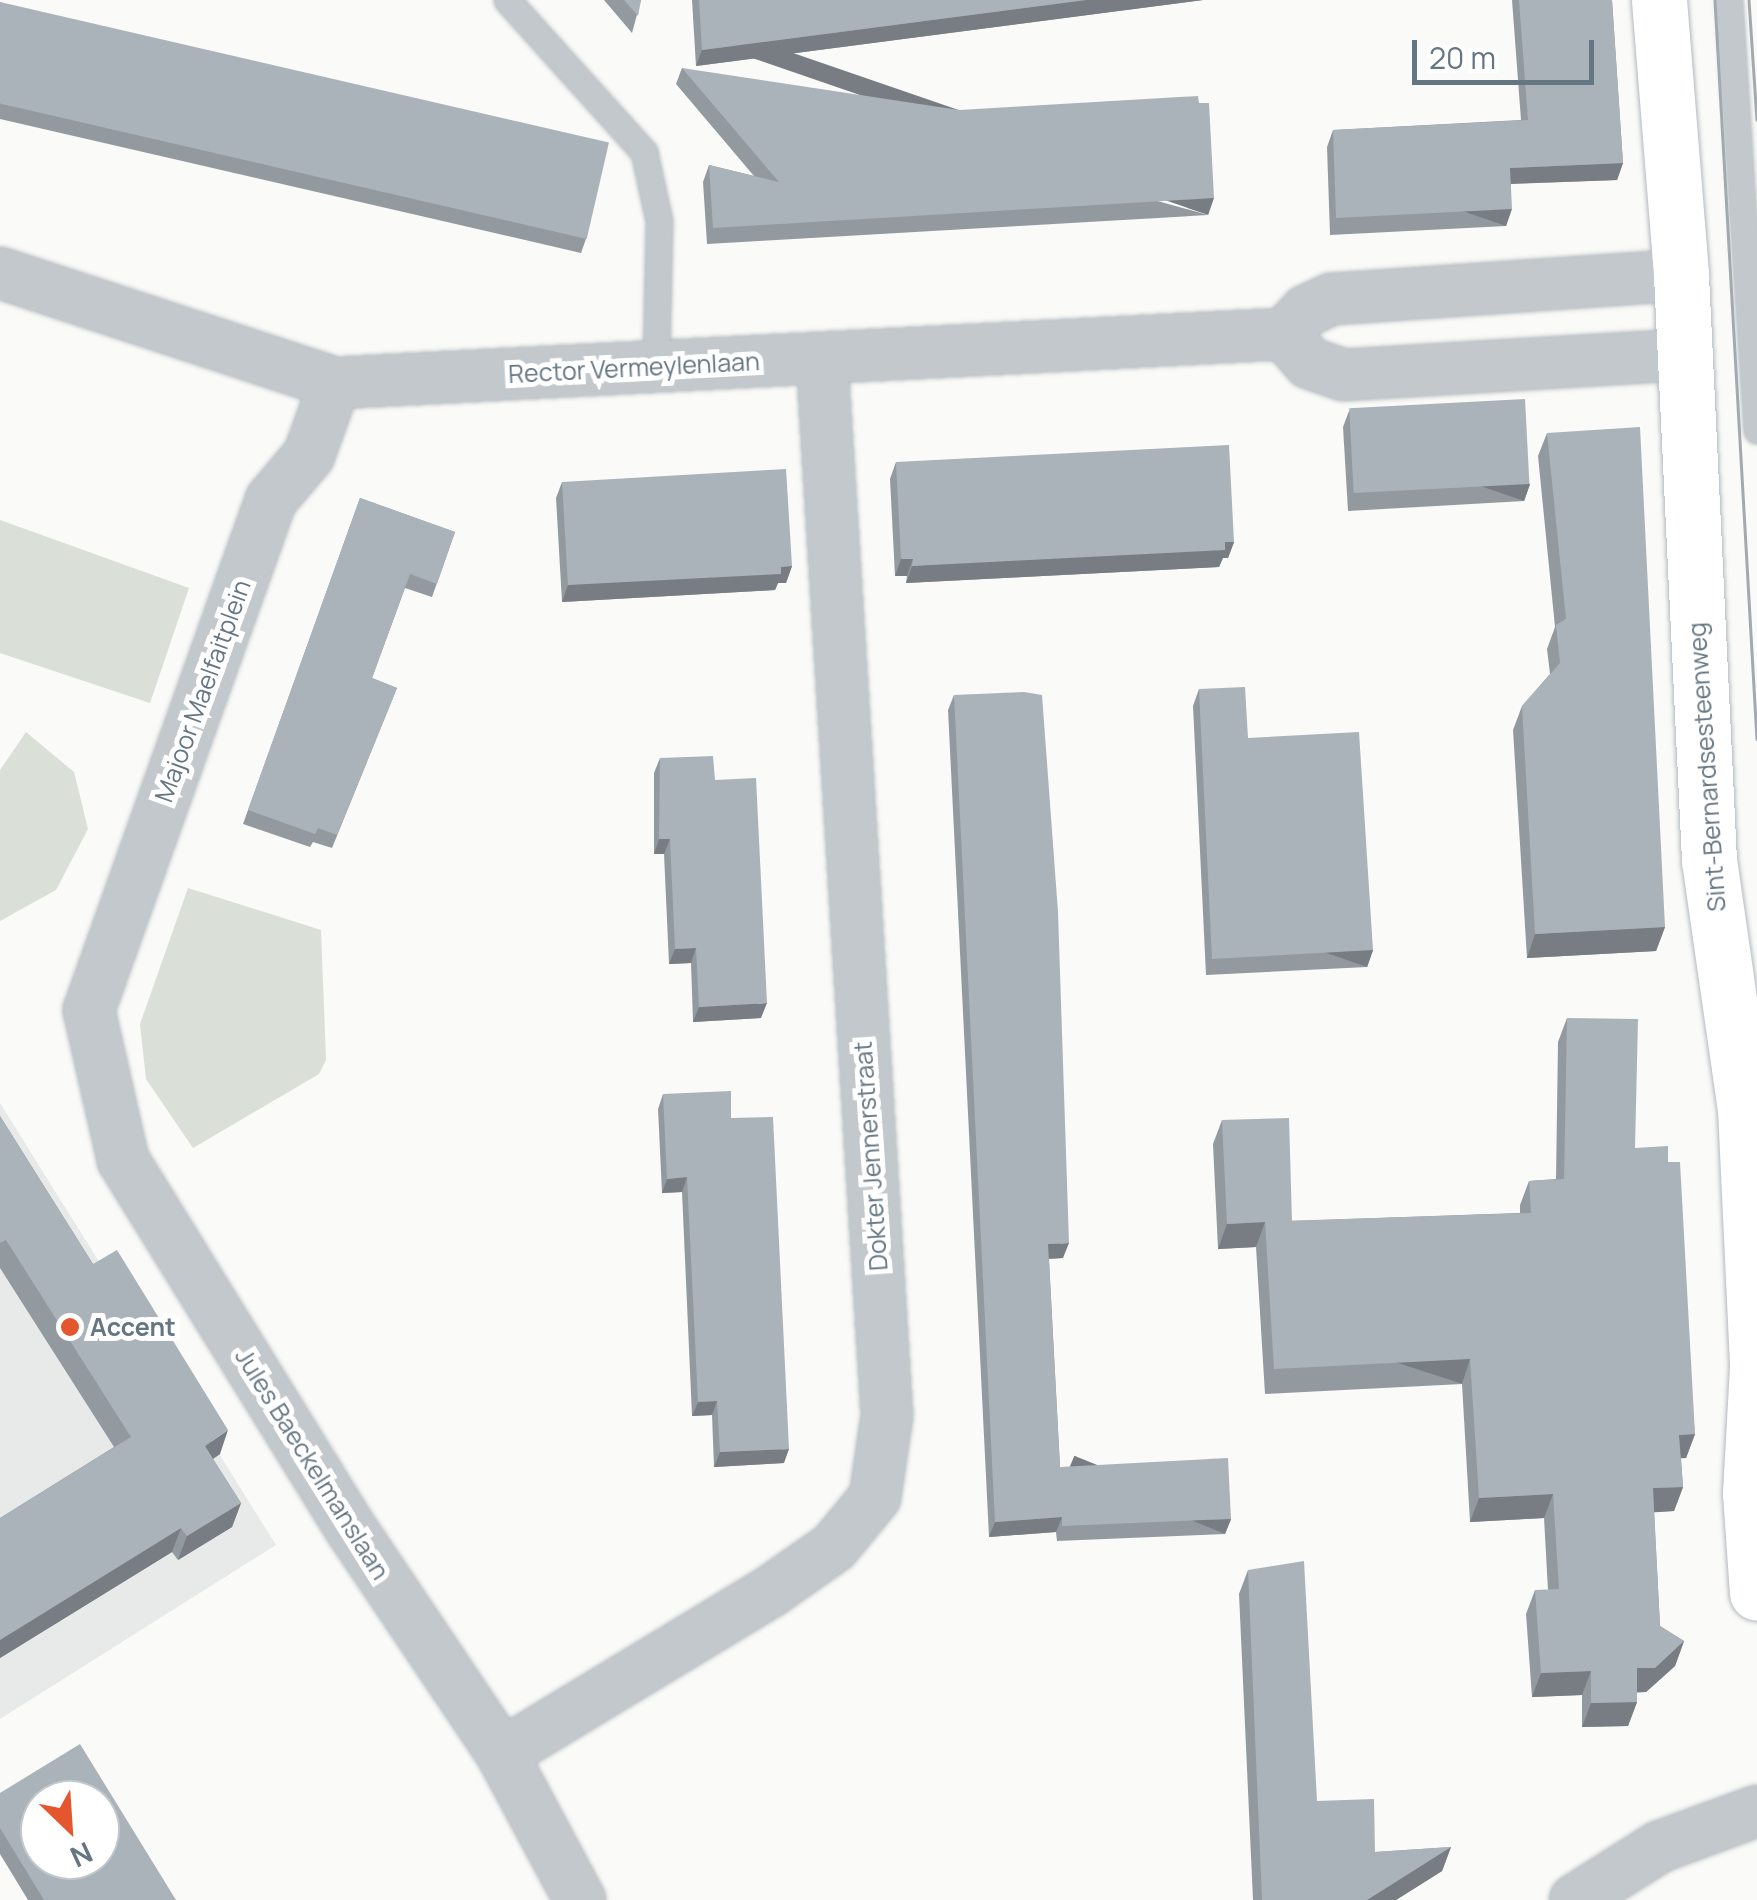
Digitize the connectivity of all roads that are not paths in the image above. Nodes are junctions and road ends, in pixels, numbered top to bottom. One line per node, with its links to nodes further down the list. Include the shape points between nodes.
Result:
1 (508, 0): 11 (lane, via 644,152 659,221)
2 (1658, 0): 5 (main road, Sint-Bernardsesteenweg)
3 (1729, 0): 13 (lane)
4 (0, 273): 12 (street, Rector Vermeylenlaan)
5 (1681, 276): 6 (street); 8 (main road, Sint-Bernardsesteenweg)
6 (1516, 286): 7 (street, via 1332,299 1306,311); 10 (street)
7 (1284, 334): 9 (street, Rector Vermeylenlaan); 10 (street, via 1309,362 1343,375)
8 (1684, 354): 10 (street); 15 (main road, Sint-Bernardsesteenweg, via 1709,860 1745,1109 1757,1367 1750,1494)
9 (822, 360): 11 (street, Rector Vermeylenlaan); 16 (street, Dokter Jennerstraat, via 887,1416 875,1497 834,1548)
10 (1524, 364)
11 (656, 366): 12 (street, Rector Vermeylenlaan)
12 (335, 383): 14 (street, Majoor Maelfaitplein, via 309,454 271,500)
13 (1757, 430)
14 (89, 1010): 16 (street, Jules Baeckelmanslaan, via 122,1160 350,1526)
15 (1757, 1593)
16 (504, 1757): 18 (street, Jules Baeckelmanslaan)
17 (1757, 1811): 19 (street, via 1660,1847)
18 (580, 1900)
19 (1575, 1900)

